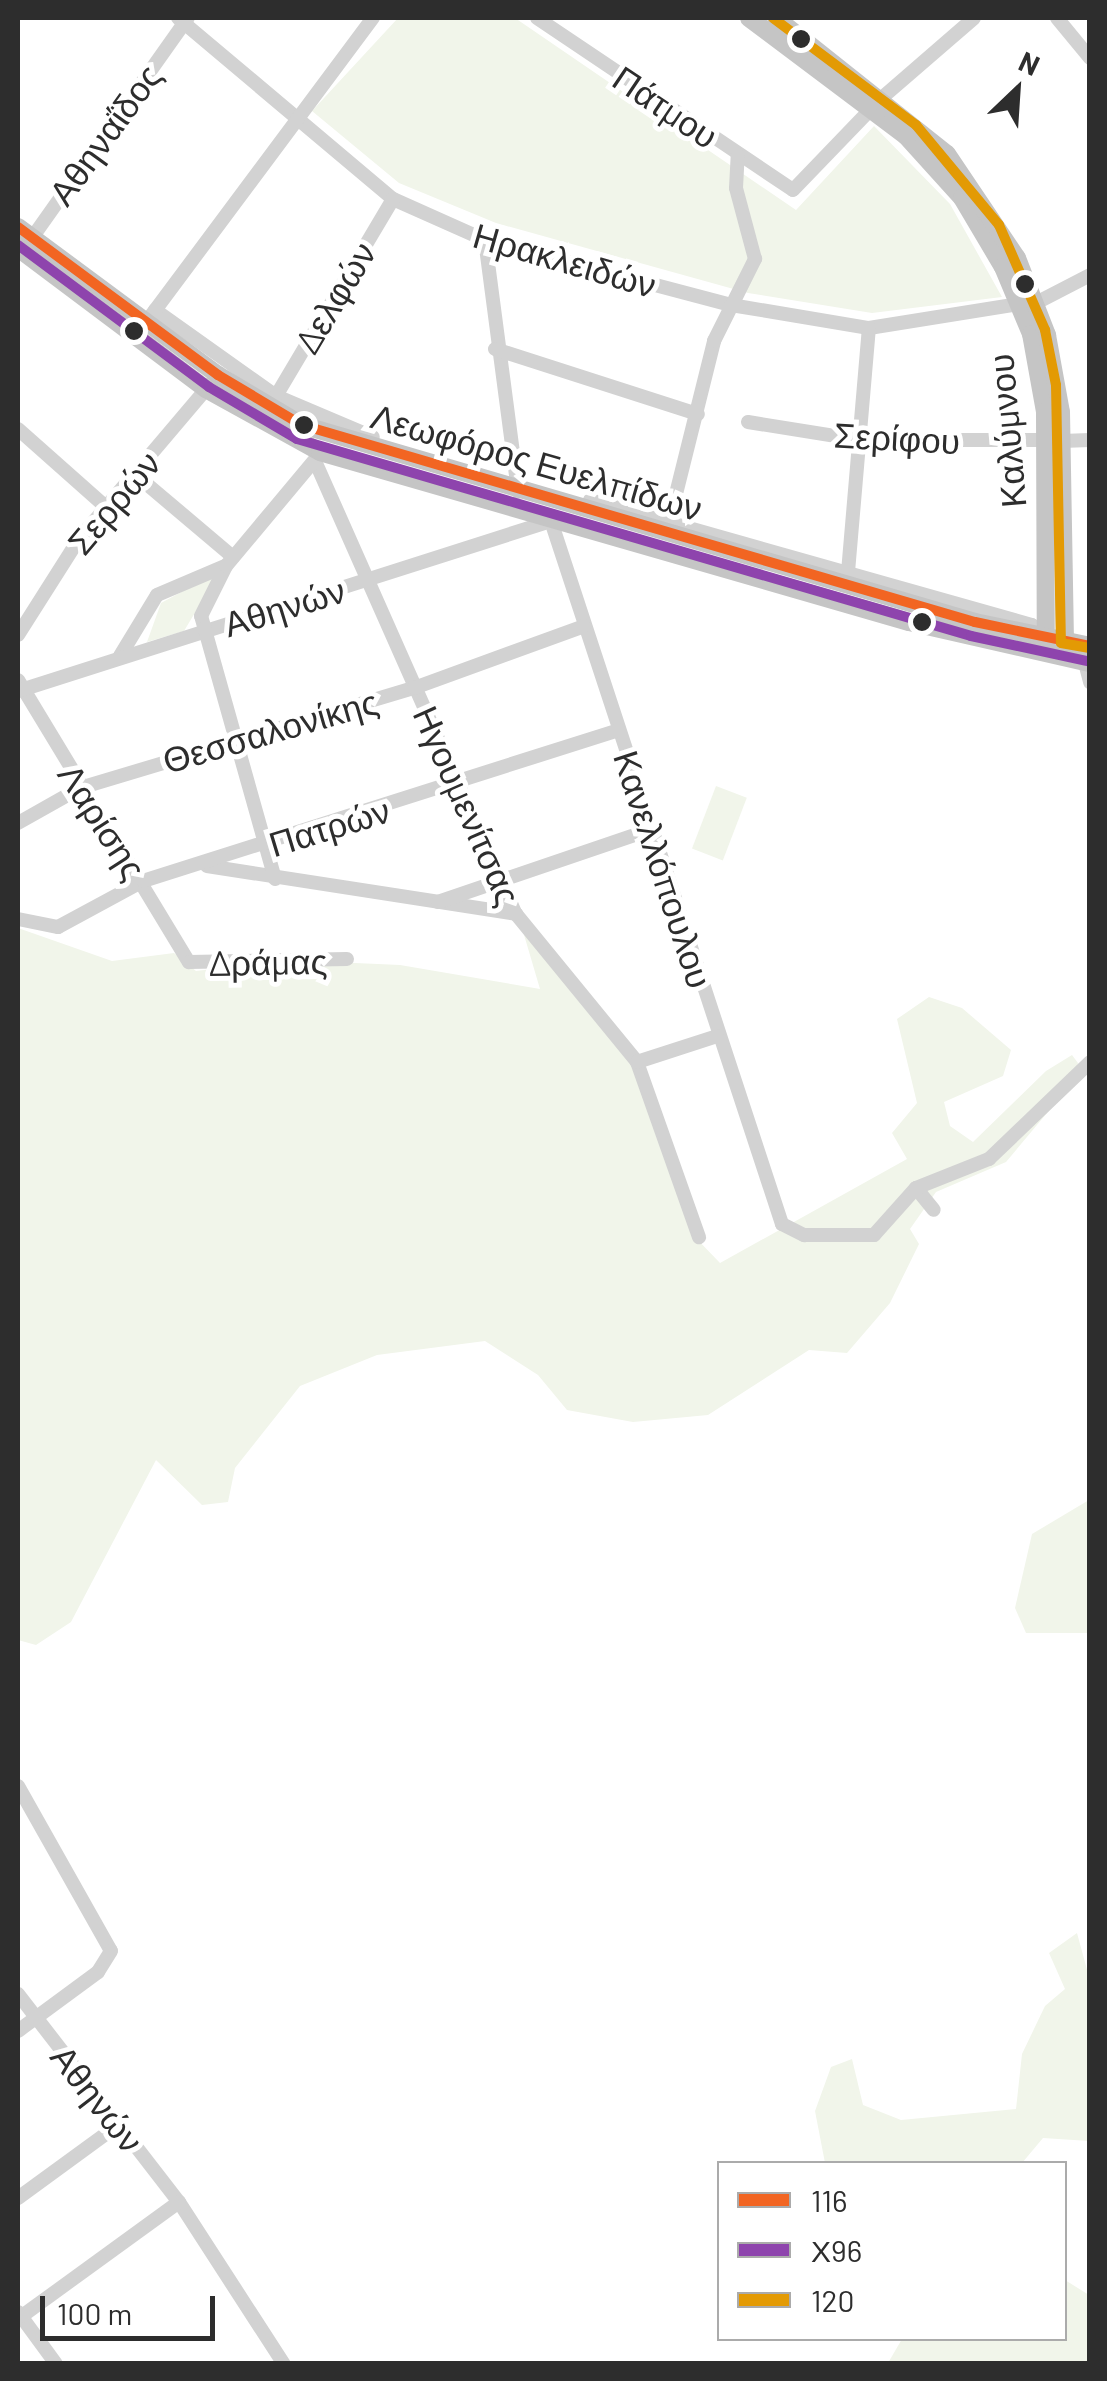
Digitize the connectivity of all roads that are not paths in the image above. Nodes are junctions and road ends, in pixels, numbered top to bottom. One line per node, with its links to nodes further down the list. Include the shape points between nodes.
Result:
1 (374, 18): 10 (street)
2 (537, 18): 11 (street, Πάτμου)
3 (749, 18): 9 (main road, Καλύμνου)
4 (776, 18): 9 (main road, Καλύμνου)
5 (974, 18): 9 (street)
6 (1057, 18): 8 (street)
7 (184, 19): 10 (street, Ηρακλειδών); 14 (street, Αθηναΐδος)
8 (1090, 58)
9 (878, 102): 11 (street, Πάτμου, via 798,190); 16 (main road, Καλύμνου, via 974,188)
10 (292, 116): 12 (street, Ηρακλειδών); 18 (street)
11 (738, 155): 17 (street, via 736,188 756,252)
12 (393, 199): 13 (street, Ηρακλειδών); 22 (street, Δελφών)
13 (485, 240): 17 (street, Ηρακλειδών); 20 (street)
14 (22, 241): 18 (main road, Λεωφόρος Ευελπίδων); 21 (main road, Λεωφόρος Ευελπίδων)
15 (1090, 275): 16 (street, Ηρακλειδών)
16 (1028, 304): 19 (street, Ηρακλειδών); 27 (main road, Καλύμνου)
17 (731, 306): 19 (street, Ηρακλειδών); 23 (street)
18 (151, 316): 21 (main road, Λεωφόρος Ευελπίδων); 22 (street)
19 (870, 328): 26 (street)
20 (495, 349): 23 (street); 31 (street)
21 (212, 382): 29 (main road, Λεωφόρος Ευελπίδων); 30 (street, Σερρών); 31 (main road, Λεωφόρος Ευελπίδων, via 302,424)
22 (276, 396): 31 (street, via 344,428)
23 (698, 414): 34 (street)
24 (748, 422): 26 (street, Σερίφου)
25 (18, 429): 32 (street)
26 (860, 440): 27 (street, Σερίφου); 36 (street)
27 (1054, 440): 28 (street, Σερίφου); 41 (main road, Καλύμνου)
28 (1090, 440)
29 (318, 457): 33 (main road, Λεωφόρος Ευελπίδων); 35 (street); 37 (street, Ηγουμενίτσας)
30 (136, 475): 32 (street, Σερρών); 35 (street)
31 (516, 486): 34 (street); 41 (main road, Λεωφόρος Ευελπίδων)
32 (106, 507): 40 (street, Σερρών)
33 (551, 521): 37 (street, Αθηνών); 38 (street, Κανελλόπουλου); 41 (main road, Λεωφόρος Ευελπίδων)
34 (669, 522): 36 (street)
35 (230, 562): 39 (street); 42 (street, via 157,595)
36 (848, 572): 41 (street, via 1032,625)
37 (371, 580): 39 (street, Αθηνών); 46 (street, Ηγουμενίτσας)
38 (584, 626): 46 (street, Θεσσαλονίκης); 47 (street, Κανελλόπουλου)
39 (200, 632): 42 (street, Αθηνών); 48 (street)
40 (18, 635)
41 (1055, 649): 43 (main road, Λεωφόρος Ευελπίδων)
42 (120, 656): 45 (street, Αθηνών)
43 (1088, 657): 44 (street)
44 (1090, 682)
45 (19, 687): 50 (street, Λαρίσης)
46 (414, 688): 48 (street, Θεσσαλονίκης); 49 (street, Ηγουμενίτσας)
47 (620, 730): 49 (street, Πατρών); 52 (street, Κανελλόπουλου)
48 (233, 740): 50 (street, Θεσσαλονίκης); 53 (street)
49 (462, 787): 53 (street, Πατρών); 57 (street, Ηγουμενίτσας)
50 (80, 788): 51 (street, Θεσσαλονίκης); 56 (street, Λαρίσης)
51 (18, 824)
52 (652, 830): 57 (street); 63 (street, Κανελλόπουλου)
53 (266, 844): 54 (street, Πατρών); 55 (street)
54 (206, 866): 55 (street); 56 (street, Πατρών)
55 (275, 879): 58 (street)
56 (143, 880): 60 (street, Πατρών, via 42,928); 62 (street, Λαρίσης)
57 (501, 880): 58 (street); 59 (street, Ηγουμενίτσας)
58 (438, 902): 59 (street)
59 (516, 914): 64 (street, Ηγουμενίτσας)
60 (18, 919)
61 (347, 960): 62 (street, Δράμας)
62 (189, 962)
63 (717, 1036): 64 (street); 66 (street, Κανελλόπουλου, via 778,1216 804,1234 874,1235)
64 (637, 1062): 68 (street, Ηγουμενίτσας)
65 (1090, 1062): 66 (street, via 990,1159)
66 (916, 1188): 67 (street)
67 (934, 1210)
68 (699, 1237)
69 (18, 1786): 71 (street, via 112,1951)
70 (18, 1994): 71 (street, Αθηνών)
71 (36, 2017): 72 (street); 73 (street, Αθηνών)
72 (18, 2031)
73 (118, 2125): 74 (street); 75 (street, Αθηνών)
74 (18, 2198)
75 (179, 2202): 76 (street); 78 (street, Αθηνών)
76 (20, 2314): 77 (street)
77 (56, 2364)
78 (284, 2364)

